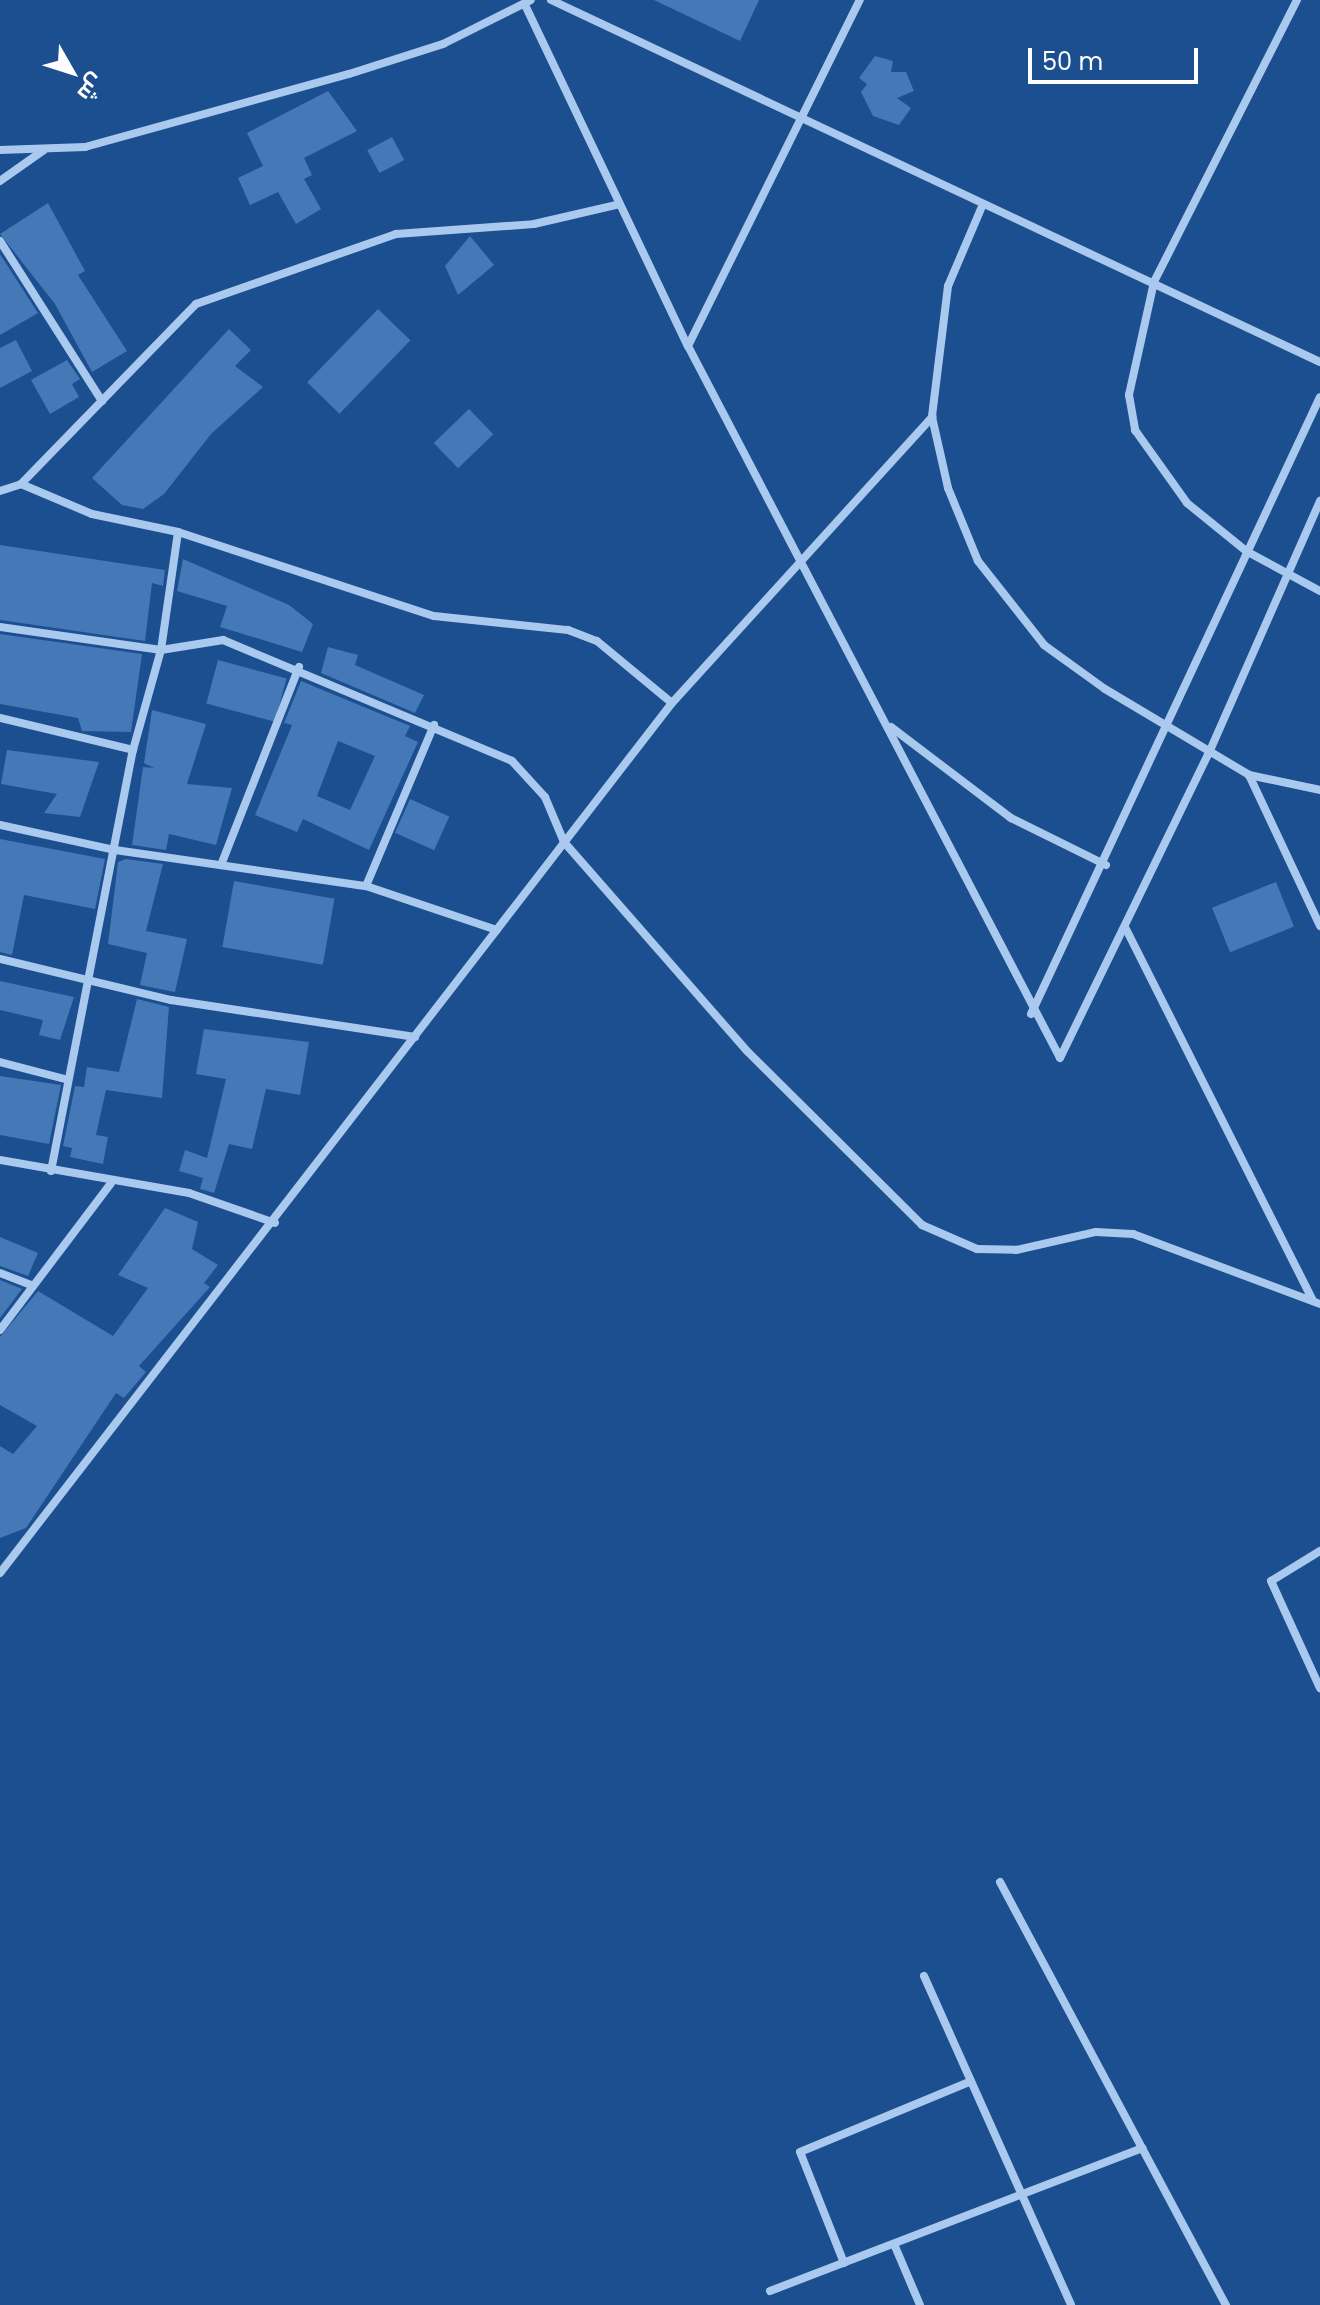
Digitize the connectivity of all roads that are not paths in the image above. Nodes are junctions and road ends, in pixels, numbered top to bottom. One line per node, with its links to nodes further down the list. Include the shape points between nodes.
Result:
1 (551, 0): 5 (street)
2 (860, 0): 5 (street)
3 (1297, 0): 12 (street)
4 (528, 3): 7 (street, via 349,74 85,147); 9 (street)
5 (804, 124): 10 (street); 13 (street)
6 (0, 150): 7 (street)
7 (44, 150): 8 (street)
8 (0, 181)
9 (620, 204): 13 (street); 16 (street, via 534,224 396,234 196,304)
10 (983, 204): 12 (street); 17 (street, via 948,286)
11 (0, 241): 16 (street)
12 (1154, 282): 14 (street); 22 (street, via 1129,395 1135,430 1187,503)
13 (688, 346): 23 (street)
14 (1320, 362)
15 (1320, 397): 22 (street)
16 (102, 401): 18 (street)
17 (932, 417): 23 (street); 33 (street, via 960,517 1008,605 1044,645)
18 (21, 484): 19 (street); 21 (street, via 92,514)
19 (0, 491)
20 (1320, 501): 24 (street)
21 (178, 532): 27 (street); 29 (street, via 434,616 568,630 597,641)
22 (1246, 551): 24 (street); 33 (street)
23 (800, 554): 29 (street); 31 (street)
24 (1284, 575): 25 (street); 35 (street)
25 (1320, 591)
26 (0, 627): 27 (street)
27 (161, 650): 28 (street, via 223,640); 34 (street)
28 (299, 667): 32 (street); 41 (street)
29 (672, 703): 39 (street)
30 (0, 718): 34 (street)
31 (887, 724): 42 (street, via 1011,818); 49 (street)
32 (434, 725): 39 (street, via 512,761 545,797); 43 (street)
33 (1168, 728): 35 (street); 42 (street)
34 (133, 750): 40 (street)
35 (1208, 755): 36 (street); 45 (street)
36 (1249, 775): 37 (street); 44 (street)
37 (1320, 790)
38 (0, 825): 40 (street)
39 (564, 842): 46 (street); 59 (street, via 747,1051 922,1225 977,1249 1016,1250 1096,1232 1133,1234)
40 (115, 850): 41 (street); 48 (street)
41 (221, 865): 43 (street)
42 (1106, 865): 49 (street)
43 (366, 886): 46 (street)
44 (1320, 926)
45 (1126, 929): 49 (street, via 1064,1058); 59 (street)
46 (497, 930): 50 (street)
47 (0, 959): 48 (street)
48 (86, 976): 50 (street, via 171,1000); 52 (street)
49 (1031, 1014)
50 (415, 1037): 56 (street)
51 (0, 1062): 52 (street)
52 (65, 1079): 54 (street)
53 (0, 1160): 54 (street)
54 (51, 1171): 55 (street)
55 (111, 1183): 56 (street, via 189,1193); 58 (street)
56 (275, 1223): 62 (street)
57 (0, 1273): 58 (street)
58 (32, 1285): 60 (street)
59 (1317, 1303)
60 (0, 1330)
61 (1320, 1551): 63 (street, via 1271,1581)
62 (0, 1573)
63 (1320, 1688)
64 (1000, 1882): 67 (street)
65 (924, 1976): 66 (street)
66 (971, 2081): 68 (street); 70 (street, via 800,2152)
67 (1142, 2148): 68 (street); 74 (street)
68 (1022, 2195): 69 (street); 73 (street)
69 (894, 2244): 70 (street); 72 (street)
70 (844, 2263): 71 (street)
71 (770, 2291)
72 (920, 2305)
73 (1071, 2305)
74 (1226, 2305)

